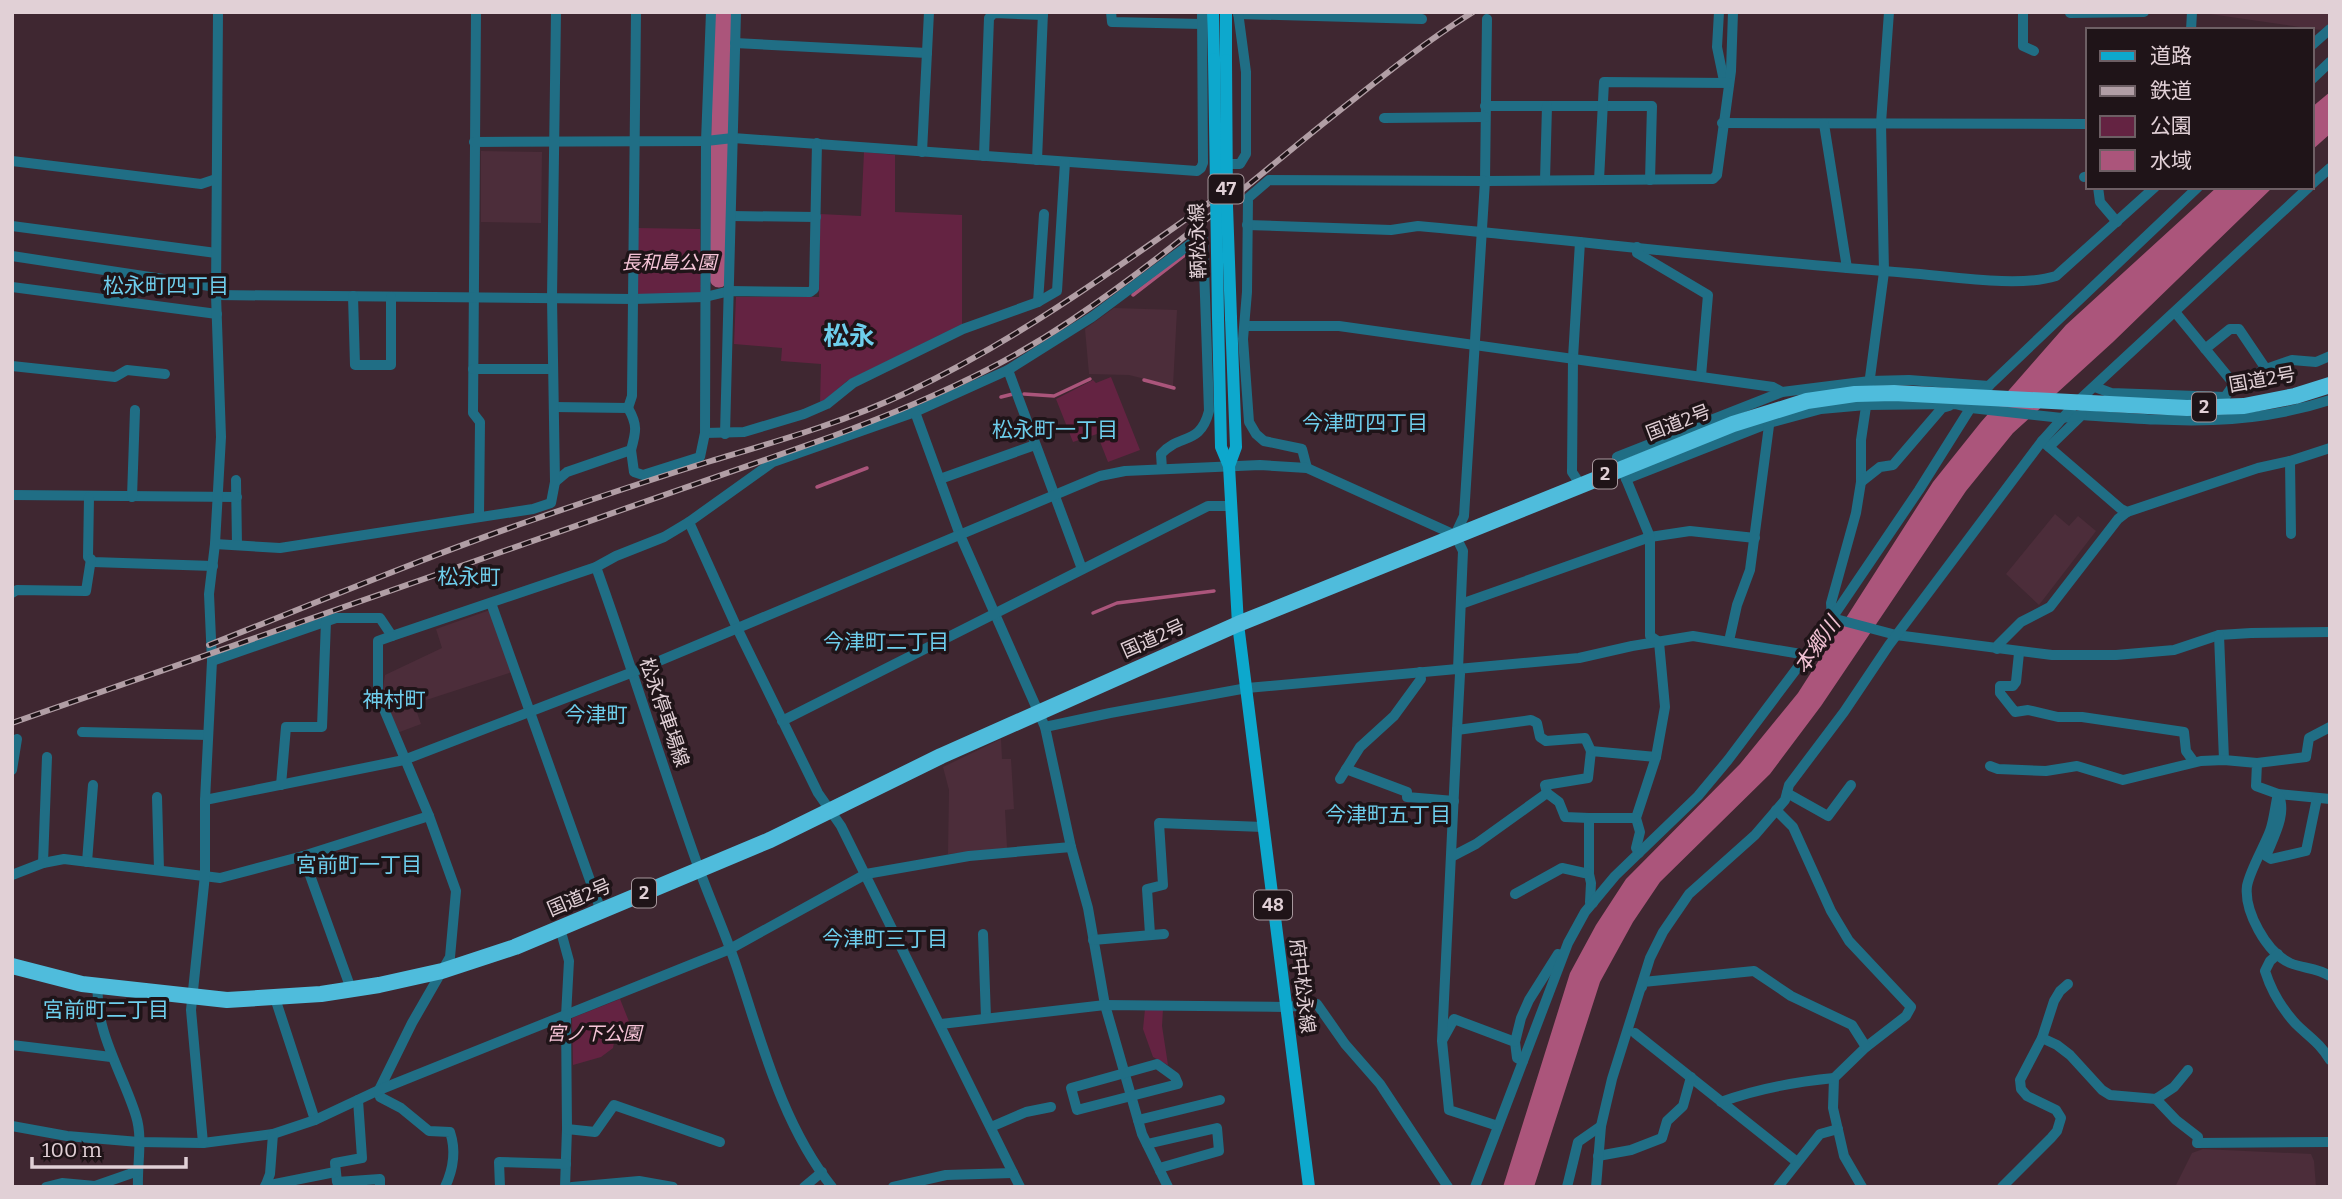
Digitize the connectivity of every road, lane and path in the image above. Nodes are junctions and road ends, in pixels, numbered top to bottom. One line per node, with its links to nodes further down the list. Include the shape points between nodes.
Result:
1 (218, 12): 51 (street)
2 (476, 12): 41 (street)
3 (556, 12): 42 (street)
4 (636, 12): 39 (street)
5 (711, 12): 40 (street)
6 (736, 12): 22 (street)
7 (929, 12): 25 (street)
8 (1111, 12): 18 (street, via 1112,22)
9 (1213, 12): 26 (main road, 鞆松永線 / 47)
10 (1719, 12): 29 (street, via 1717,47)
11 (1733, 12): 29 (street)
12 (1889, 12): 35 (street)
13 (2023, 12): 24 (street, via 2023,46)
14 (2144, 12): 16 (street)
15 (1234, 13): 19 (street); 26 (main road, 鞆松永線 / 47); 49 (street, via 1246,72 1246,154 1240,164)
16 (2070, 13)
17 (1043, 14): 45 (street, via 994,13 989,18); 46 (street)
18 (1202, 18): 49 (street)
19 (1422, 19)
20 (1488, 19): 32 (street)
21 (2330, 29): 23 (street)
22 (735, 43): 25 (street); 38 (street)
23 (2314, 43)
24 (2034, 51)
25 (927, 53): 44 (street)
26 (1220, 60): 123 (main road, 鞆松永線 / 47, bridge, via 1227,206 1225,317 1236,447)
27 (2330, 62): 28 (street)
28 (2315, 80)
29 (1726, 82): 31 (street, via 1604,82); 34 (street)
30 (1547, 106): 31 (street); 32 (street); 52 (street)
31 (1603, 107): 53 (street); 54 (street, via 1652,106)
32 (1485, 112): 33 (street); 55 (street)
33 (1384, 118)
34 (1722, 122): 36 (street); 54 (street, via 1713,179)
35 (1881, 123): 36 (street); 37 (street); 75 (street)
36 (1824, 124): 74 (street)
37 (2086, 124)
38 (733, 138): 40 (street); 43 (street); 62 (street)
39 (634, 141): 40 (street); 42 (street); 84 (street)
40 (706, 141): 82 (street)
41 (474, 142): 42 (street); 81 (street)
42 (554, 143): 83 (street)
43 (817, 143): 44 (street); 63 (street)
44 (922, 152): 45 (street)
45 (984, 156): 46 (street)
46 (1037, 160): 48 (street)
47 (12, 161): 51 (street, via 201,184)
48 (1065, 162): 49 (street, via 1197,171); 85 (street, via 1057,291)
49 (1203, 163)
50 (2330, 168): 56 (street)
51 (216, 179): 72 (street)
52 (1545, 180): 53 (street); 55 (street)
53 (1599, 180): 54 (street)
54 (1650, 180)
55 (1485, 181): 65 (street, 47, via 1269,180 1248,198); 67 (street)
56 (2314, 183)
57 (2098, 189): 64 (street, via 2100,202)
58 (2153, 189): 64 (street)
59 (2196, 189): 105 (street)
60 (2308, 189): 86 (street)
61 (1044, 214): 85 (street)
62 (731, 216): 63 (street); 78 (street)
63 (816, 217): 78 (street, via 814,289)
64 (2117, 222): 75 (street, via 2056,276 2041,281)
65 (1247, 225): 67 (street, via 1391,230 1418,226); 69 (street)
66 (12, 226): 72 (street)
67 (1483, 232): 70 (street); 89 (street)
68 (1203, 239): 69 (street); 97 (street); 125 (street, via 1209,411 1203,428 1161,453)
69 (1247, 240): 88 (street)
70 (1580, 242): 71 (street); 92 (street)
71 (1636, 247): 74 (street); 99 (street, via 1637,253 1708,295)
72 (216, 253): 77 (street)
73 (12, 256): 77 (street)
74 (1847, 268): 75 (street)
75 (1884, 271): 100 (street)
76 (12, 287): 87 (street)
77 (216, 291): 79 (street); 87 (street)
78 (730, 291): 82 (street); 117 (street)
79 (354, 296): 80 (street); 80 (street, via 355,365 391,365)
80 (391, 297): 81 (street)
81 (473, 297): 83 (street); 94 (street)
82 (705, 297): 84 (street); 116 (street)
83 (552, 298): 84 (street); 95 (street)
84 (633, 299): 110 (street)
85 (1038, 302): 117 (street, via 963,329 853,383 827,404 804,414 763,428)
86 (2175, 312): 90 (street); 103 (street)
87 (217, 314): 137 (street)
88 (1245, 327): 89 (street, via 1339,326); 124 (street, via 1249,422 1265,441 1302,449)
89 (1475, 344): 92 (street); 144 (street, via 1464,516)
90 (2205, 349): 96 (street, via 2230,329 2239,329); 101 (street)
91 (2330, 356): 96 (street, via 2316,362 2292,360)
92 (1573, 358): 99 (street); 131 (street, via 1572,472)
93 (12, 366): 98 (street, via 115,377 127,370)
94 (473, 369): 95 (street); 140 (street, via 473,413 480,422)
95 (553, 369): 109 (street)
96 (2266, 369): 101 (street)
97 (1008, 370): 113 (street); 119 (street)
98 (165, 373)
99 (1701, 376): 104 (street)
100 (1869, 383): 104 (street); 105 (street, via 1909,380)
101 (2234, 384): 103 (street, via 2225,397 2111,393)
102 (2330, 385): 111 (highway, 国道2号 / 2, via 2244,406)
103 (2095, 387): 111 (street)
104 (1775, 394): 126 (street, via 1617,457)
105 (1982, 397): 108 (street); 111 (highway, 国道2号 / 2); 114 (street); 126 (highway, 国道2号 / 2, via 1894,393 1807,401 1732,424); 155 (street)
106 (2330, 400): 111 (street, via 2217,422)
107 (1867, 403): 108 (street); 115 (street); 130 (street)
108 (1955, 404): 130 (street, via 1942,408 1893,465 1880,467)
109 (554, 407): 110 (street); 129 (street)
110 (628, 408): 121 (street, via 635,420)
111 (2079, 409): 114 (street); 118 (street)
112 (135, 410): 135 (street)
113 (915, 412): 127 (street); 141 (street, via 773,462)
114 (2062, 418): 118 (street)
115 (1769, 420): 126 (street); 146 (street)
116 (705, 433): 117 (street); 121 (street, via 700,457 643,475 634,472)
117 (725, 434)
118 (2046, 444): 139 (street); 163 (street)
119 (1034, 445): 127 (street); 133 (street)
120 (2330, 448): 122 (street)
121 (631, 450): 129 (street, via 567,472)
122 (2290, 461): 139 (street); 142 (street)
123 (1229, 466): 124 (street); 125 (street); 138 (main road, 鞆松永線 / 47)
124 (1307, 468): 144 (street)
125 (1162, 469): 133 (street, via 1100,476)
126 (1624, 473): 131 (highway, 国道2号 / 2); 145 (street)
127 (940, 479): 143 (street)
128 (236, 480): 136 (street)
129 (555, 482): 140 (street, via 551,503)
130 (1861, 482): 155 (street)
131 (1580, 484): 144 (highway, 国道2号 / 2)
132 (12, 495): 134 (street)
133 (1054, 495): 143 (street); 152 (street)
134 (89, 496): 135 (street); 149 (street)
135 (132, 497): 137 (street)
136 (237, 497): 137 (street); 148 (street)
137 (218, 498): 147 (street)
138 (1231, 506): 152 (street, via 1209,506); 160 (main road, 鞆松永線 / 47)
139 (2127, 512): 168 (street, via 2050,607 2021,622)
140 (479, 517): 148 (street, via 280,548)
141 (689, 522): 151 (street); 161 (street)
142 (2291, 534)
143 (960, 535): 157 (street); 161 (street)
144 (1455, 535): 156 (street, via 1463,551); 160 (highway, 国道2号 / 2)
145 (1650, 537): 146 (street, via 1689,531); 156 (street); 167 (street, via 1650,636)
146 (1755, 538): 166 (street)
147 (215, 544): 148 (street); 150 (street)
148 (237, 545)
149 (90, 559): 150 (street); 153 (street, via 86,591)
150 (213, 566): 171 (street, via 209,594)
151 (596, 567): 154 (street); 173 (street, 松永停車場線)
152 (1083, 569): 157 (street)
153 (12, 593)
154 (491, 603): 165 (street); 178 (street)
155 (1837, 603): 158 (street)
156 (1461, 604): 172 (street)
157 (995, 615): 177 (street); 179 (street)
158 (1832, 618): 163 (street); 170 (street)
159 (326, 621): 165 (street, via 380,618); 171 (street); 197 (street, via 322,727 286,727)
160 (1238, 624): 175 (main road, 府中松永線 / 48); 176 (highway, 国道2号 / 2)
161 (737, 628): 173 (street); 179 (street)
162 (2330, 632): 164 (street)
163 (1892, 634): 168 (street); 200 (street)
164 (2219, 635): 169 (street, via 2174,650 2116,655); 191 (street)
165 (392, 636): 190 (street, via 378,641 379,695)
166 (1729, 641): 167 (street, via 1693,636); 170 (street)
167 (1659, 642): 172 (street, via 1579,658); 189 (street, via 1665,707)
168 (1997, 649): 169 (street)
169 (2019, 653): 192 (street, via 2016,682 2000,686 2015,712 2028,710 2184,732 2186,751)
170 (1807, 655): 214 (street, via 1698,796)
171 (212, 661): 185 (street)
172 (1458, 669): 174 (street); 183 (street)
173 (633, 672): 178 (street); 219 (street, 松永停車場線)
174 (1420, 672): 175 (street); 206 (street, via 1421,679 1394,716 1360,747 1343,774 1407,792 1407,797)
175 (1247, 688): 180 (street); 212 (main road, 府中松永線 / 48)
176 (1063, 700): 177 (highway, 国道2号 / 2); 180 (street)
177 (1039, 711): 181 (street); 207 (highway, 国道2号 / 2)
178 (531, 712): 190 (street); 227 (street)
179 (782, 721): 207 (street)
180 (1068, 722): 181 (street)
181 (1045, 727): 213 (street)
182 (2330, 727): 193 (street, via 2309,738 2306,757)
183 (1457, 730): 187 (street, via 1531,720 1546,741 1585,738); 206 (street)
184 (82, 732): 185 (street)
185 (208, 735): 205 (street)
186 (17, 739): 195 (street)
187 (1591, 751): 189 (street); 199 (street, via 1588,778 1545,785)
188 (47, 757): 218 (street)
189 (1656, 757): 211 (street)
190 (404, 760): 197 (street); 209 (street)
191 (2224, 760): 192 (street); 193 (street)
192 (2193, 762): 194 (street, via 2123,780 2077,766 2046,771)
193 (2257, 764): 201 (street, via 2256,786)
194 (1990, 766)
195 (12, 770)
196 (93, 785): 217 (street)
197 (281, 785): 205 (street)
198 (1851, 785): 200 (street, via 1828,816)
199 (1547, 793): 210 (street, via 1559,802 1565,817); 216 (street)
200 (1787, 793): 208 (street)
201 (2278, 794): 203 (street); 203 (street, via 2282,803 2278,827 2266,856 2271,859 2306,851); 235 (street, via 2272,828 2248,886 2248,901 2254,922)
202 (157, 797): 220 (street)
203 (2317, 798): 204 (street)
204 (2330, 799)
205 (205, 800): 224 (street)
206 (1454, 801): 216 (street)
207 (829, 810): 219 (highway, 国道2号 / 2); 222 (street)
208 (1776, 810): 239 (street, via 1689,894 1663,932); 255 (street, via 1793,827 1830,911 1849,942 1911,1007 1906,1016)
209 (429, 816): 215 (street); 237 (street, via 456,891 450,957)
210 (1589, 818): 211 (street); 223 (street)
211 (1636, 818): 214 (street)
212 (1263, 827): 230 (street, via 1159,823 1163,885 1147,890); 246 (main road, 府中松永線 / 48)
213 (1071, 847): 222 (street, via 970,856); 232 (street)
214 (1639, 853): 226 (street)
215 (303, 856): 224 (street, via 220,878); 242 (street)
216 (1451, 857): 252 (street)
217 (87, 862): 218 (street, via 64,859); 220 (street)
218 (43, 863): 221 (street)
219 (699, 869): 227 (highway, 国道2号 / 2); 234 (street, 松永停車場線)
220 (159, 870): 224 (street)
221 (12, 874)
222 (866, 874): 234 (street); 249 (street)
223 (1589, 874): 225 (street, via 1562,868); 226 (street)
224 (205, 876): 243 (street)
225 (1515, 894)
226 (1593, 903): 233 (street)
227 (601, 911): 228 (highway, 国道2号 / 2)
228 (560, 928): 237 (highway, 国道2号 / 2); 247 (street, via 569,961)
229 (983, 934): 248 (street)
230 (1150, 934): 231 (street); 232 (street)
231 (1164, 934)
232 (1093, 940): 245 (street)
233 (1568, 943): 253 (street, via 1563,943 1530,999); 259 (street)
234 (730, 949): 247 (street); 292 (street, 松永停車場線, via 786,1107)
235 (2278, 954): 238 (street, via 2289,963); 256 (street, via 2265,971 2269,983 2290,1016)
236 (12, 966): 241 (highway, 国道2号 / 2)
237 (442, 971): 242 (highway, 国道2号 / 2); 265 (street)
238 (2330, 976)
239 (1643, 982): 250 (street); 255 (street, via 1754,971 1791,996 1852,1025); 264 (street)
240 (2068, 984): 251 (street, via 2054,1001)
241 (98, 986): 243 (highway, 国道2号 / 2); 257 (street)
242 (351, 989): 244 (highway, 国道2号 / 2)
243 (191, 998): 244 (highway, 国道2号 / 2); 284 (street)
244 (275, 998): 272 (street)
245 (1105, 1005): 246 (street); 248 (street); 261 (street)
246 (1286, 1007): 310 (main road, 府中松永線 / 48); 311 (street, via 1317,1004 1380,1084)
247 (566, 1016): 265 (street); 278 (street)
248 (986, 1018): 249 (street)
249 (941, 1024): 277 (street)
250 (1635, 1033): 262 (street); 264 (street)
251 (2042, 1038): 267 (street, via 2070,1055 2110,1096); 317 (street, via 2020,1080 2021,1089 2056,1110 2061,1118 2057,1131)
252 (1442, 1041): 253 (street, via 1454,1019); 275 (street, via 1449,1110)
253 (1515, 1042): 259 (street, via 1517,1058)
254 (12, 1045): 257 (street)
255 (1866, 1046): 263 (street)
256 (2325, 1046): 258 (street)
257 (111, 1057): 281 (street, via 136,1117)
258 (2330, 1060)
259 (1523, 1061): 275 (street)
260 (2188, 1070): 267 (street, via 2174,1087)
261 (1125, 1074): 266 (street); 266 (street, via 1157,1064 1178,1084); 266 (street, via 1071,1088 1077,1110)
262 (1691, 1077): 270 (street); 286 (street, via 1683,1105 1667,1121 1662,1138)
263 (1834, 1078): 270 (street, via 1756,1089); 279 (street)
264 (1612, 1079): 276 (street)
265 (379, 1090): 268 (street); 300 (street, via 380,1097 429,1131 450,1132 452,1172)
266 (1132, 1096): 273 (street)
267 (2155, 1099): 283 (street, via 2198,1137 2197,1143)
268 (358, 1100): 272 (street); 291 (street, via 362,1158 335,1163)
269 (1220, 1100): 273 (street)
270 (1721, 1102): 287 (street)
271 (1051, 1107): 277 (street)
272 (315, 1120): 280 (street)
273 (1138, 1120): 285 (street)
274 (12, 1126): 281 (street)
275 (1498, 1126): 312 (street)
276 (1601, 1126): 286 (street); 313 (street, via 1578,1142)
277 (991, 1127): 293 (street)
278 (567, 1129): 282 (street, via 595,1132 614,1105); 288 (street)
279 (1838, 1129): 287 (street, via 1820,1133); 316 (street, via 1844,1156)
280 (273, 1134): 284 (street); 295 (street)
281 (139, 1142): 284 (street); 289 (street)
282 (720, 1142)
283 (2330, 1142)
284 (203, 1143)
285 (1147, 1144): 290 (street); 290 (street, via 1217,1128 1219,1151)
286 (1598, 1156): 314 (street)
287 (1797, 1162): 315 (street)
288 (566, 1164): 301 (street, via 499,1162); 302 (street)
289 (138, 1171): 294 (street); 298 (street)
290 (1160, 1171): 309 (street)
291 (335, 1172): 295 (street); 299 (street, via 337,1182 380,1179)
292 (822, 1172): 305 (street); 306 (street, 松永停車場線)
293 (1013, 1173): 307 (street, via 946,1175); 308 (street)
294 (80, 1186): 297 (street, via 62,1183)
295 (265, 1186)
296 (587, 1186): 303 (street); 304 (street, via 639,1181)
297 (47, 1187)
298 (138, 1187)
299 (380, 1187)
300 (445, 1187)
301 (500, 1187)
302 (565, 1187)
303 (572, 1187)
304 (673, 1187)
305 (804, 1187)
306 (832, 1187)
307 (893, 1187)
308 (1020, 1187)
309 (1168, 1187)
310 (1309, 1187)
311 (1448, 1187)
312 (1475, 1187)
313 (1567, 1187)
314 (1596, 1187)
315 (1778, 1187)
316 (1862, 1187)
317 (2002, 1187)

